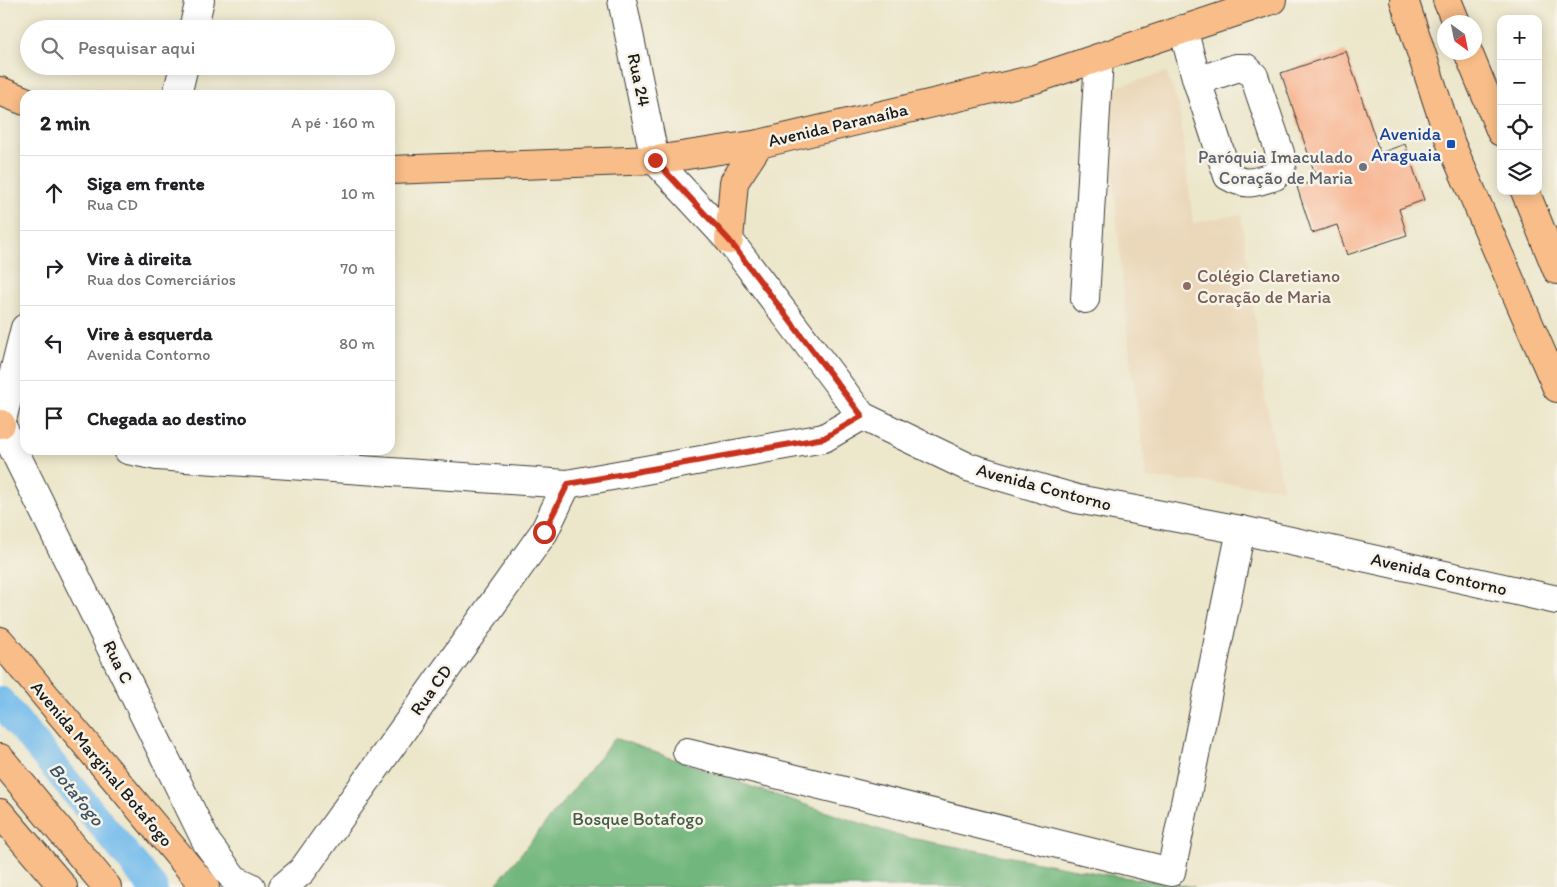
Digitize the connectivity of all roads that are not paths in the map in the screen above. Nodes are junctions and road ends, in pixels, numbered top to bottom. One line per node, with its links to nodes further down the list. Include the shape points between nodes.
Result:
1 (200, 0): 7 (street)
2 (622, 0): 18 (street, Rua 24)
3 (1272, 0): 8 (main road, Avenida Paranaíba)
4 (1404, 0): 25 (main road, via 1451,144)
5 (1447, 0): 6 (main road)
6 (1453, 15)
7 (195, 20)
8 (1184, 29): 9 (main road, Avenida Paranaíba); 12 (street)
9 (1098, 58): 17 (main road, Avenida Paranaíba, via 1035,79); 23 (street)
10 (1471, 60): 16 (main road)
11 (182, 75): 13 (street)
12 (1197, 81)
13 (178, 90)
14 (0, 91): 15 (main road)
15 (20, 99)
16 (1497, 122)
17 (759, 144): 18 (main road, Avenida Paranaíba); 21 (main road, via 734,182)
18 (655, 160): 19 (main road, Avenida Paranaíba); 21 (street, Avenida Contorno)
19 (395, 170)
20 (1527, 195): 22 (main road)
21 (729, 240): 26 (street, Avenida Contorno)
22 (1557, 270)
23 (1085, 299)
24 (20, 347): 27 (street)
25 (1557, 388)
26 (862, 416): 30 (street, via 824,438); 31 (street, Avenida Contorno, via 968,467 1077,498)
27 (0, 424): 28 (street); 40 (street, Rua C, via 207,843 234,879)
28 (20, 428)
29 (153, 455): 30 (street)
30 (568, 484): 41 (street, Rua CD, via 544,532 302,871)
31 (1241, 530): 32 (street, Avenida Contorno); 34 (street, via 1171,872)
32 (1557, 600)
33 (0, 640): 39 (main road, Avenida Marginal Botafogo)
34 (687, 752)
35 (0, 758): 38 (main road)
36 (0, 813): 37 (main road)
37 (63, 887)
38 (107, 887)
39 (205, 887)
40 (251, 887)
41 (283, 887)

